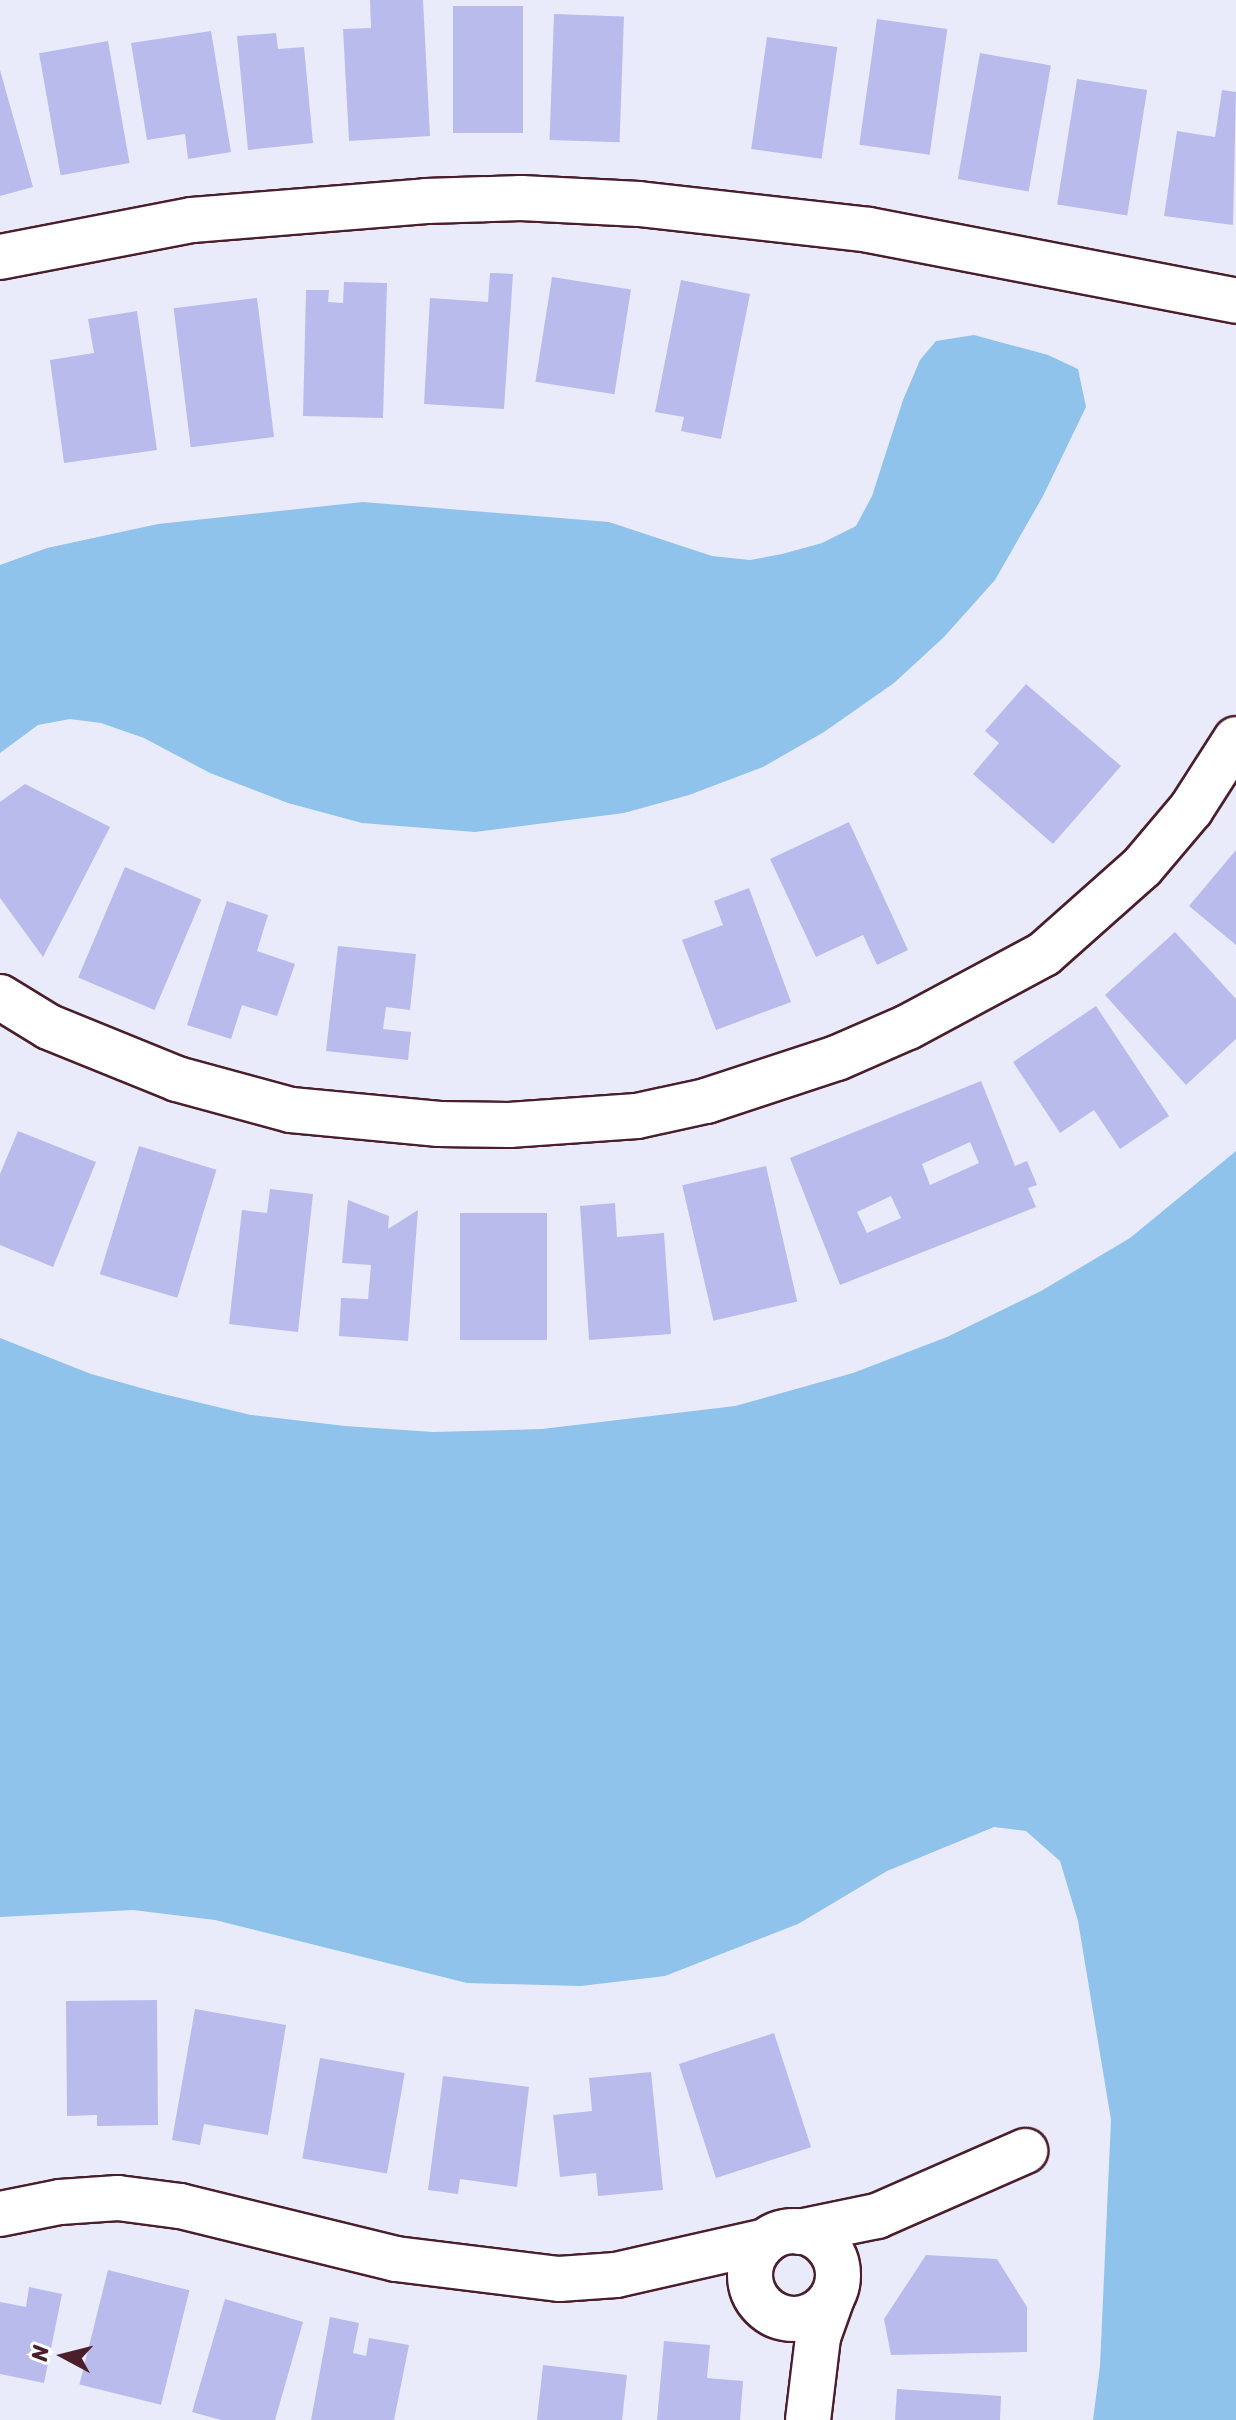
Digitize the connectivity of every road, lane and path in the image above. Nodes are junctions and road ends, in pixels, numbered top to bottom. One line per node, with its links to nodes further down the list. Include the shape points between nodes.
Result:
1 (0, 257): 2 (street, via 192,220 521,198 639,204 869,230)
2 (1236, 301)
3 (1236, 739): 4 (street, via 1191,809 1142,867 1044,954 932,1015 837,1058 692,1104 592,1121 509,1125 291,1110 177,1079 49,1027)
4 (0, 997)
5 (1025, 2151): 7 (street)
6 (0, 2214): 9 (street, via 60,2202 133,2200 180,2206 396,2259 559,2279 616,2275)
7 (877, 2216): 8 (street); 10 (street, via 850,2246)
8 (783, 2236): 9 (street); 10 (street, via 825,2243 837,2267); 11 (street, via 752,2263 752,2288)
9 (675, 2262): 11 (street, via 706,2271)
10 (835, 2290): 11 (street, via 823,2309 797,2320); 12 (street, via 818,2337)
11 (764, 2306): 12 (street, via 792,2339)
12 (810, 2399)

